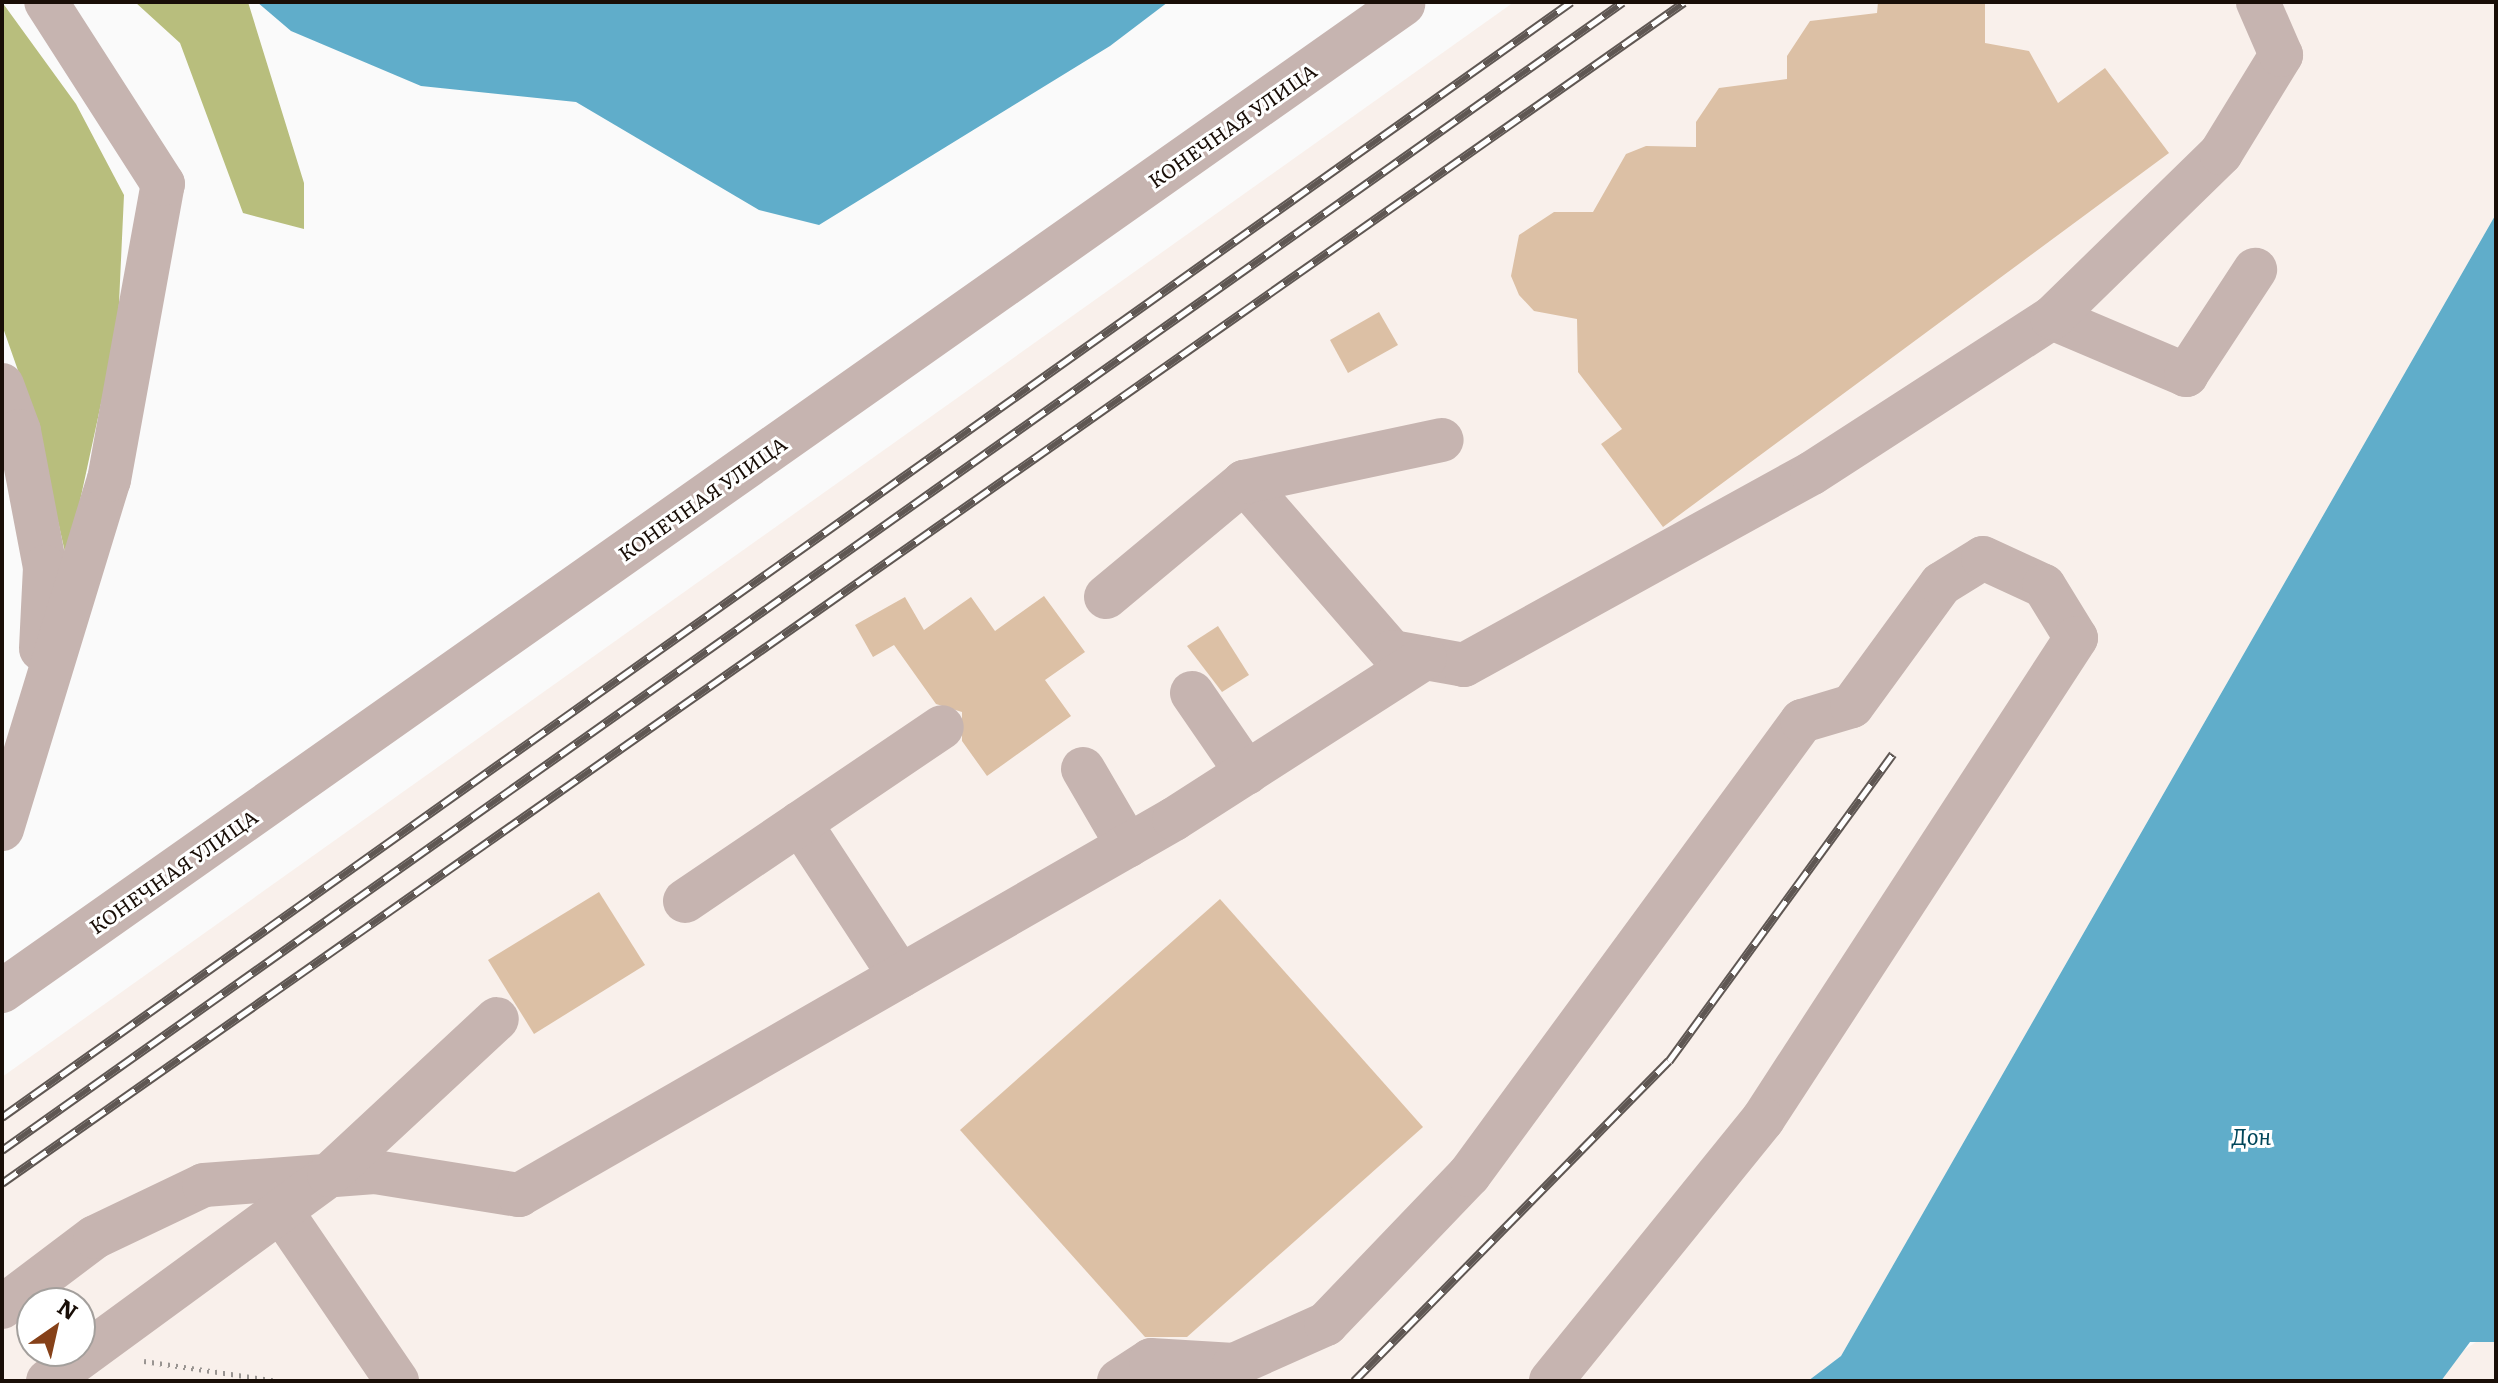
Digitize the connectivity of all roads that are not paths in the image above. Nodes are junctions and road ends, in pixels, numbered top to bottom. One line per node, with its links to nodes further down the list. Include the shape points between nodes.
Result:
1 (46, 2): 12 (lane, via 163,184 109,480)
2 (2258, 2): 5 (lane, via 2281,55 2221,153)
3 (1403, 4): 21 (lane, КОНЕЧНАЯ УЛИЦА)
4 (2255, 270): 5 (lane, via 2186,375)
5 (2052, 318): 10 (lane, via 1812,473 1464,665)
6 (2, 385): 12 (lane, via 19,431 45,567)
7 (1442, 440): 8 (lane)
8 (1244, 482): 9 (lane); 10 (lane, via 1392,652)
9 (1106, 597)
10 (1425, 658): 15 (lane)
11 (1192, 693): 15 (lane)
12 (38, 711): 17 (lane)
13 (942, 727): 16 (lane)
14 (1083, 769): 18 (lane)
15 (1247, 773): 18 (lane)
16 (800, 823): 19 (lane); 20 (lane)
17 (2, 829)
18 (1128, 846): 20 (lane)
19 (685, 901)
20 (900, 976): 23 (lane, via 519,1195 375,1172)
21 (2, 991)
22 (497, 1019): 23 (lane)
23 (329, 1175): 24 (lane); 25 (lane, via 204,1185 95,1237)
24 (281, 1211): 26 (lane); 27 (lane)
25 (2, 1307)
26 (48, 1381)
27 (397, 1381)
28 (1119, 1381): 29 (lane, via 1151,1360 1234,1365 1326,1324 1469,1175 1802,721 1852,706 1941,584 1983,558 2044,586 2076,638 1763,1119)
29 (1551, 1381)

